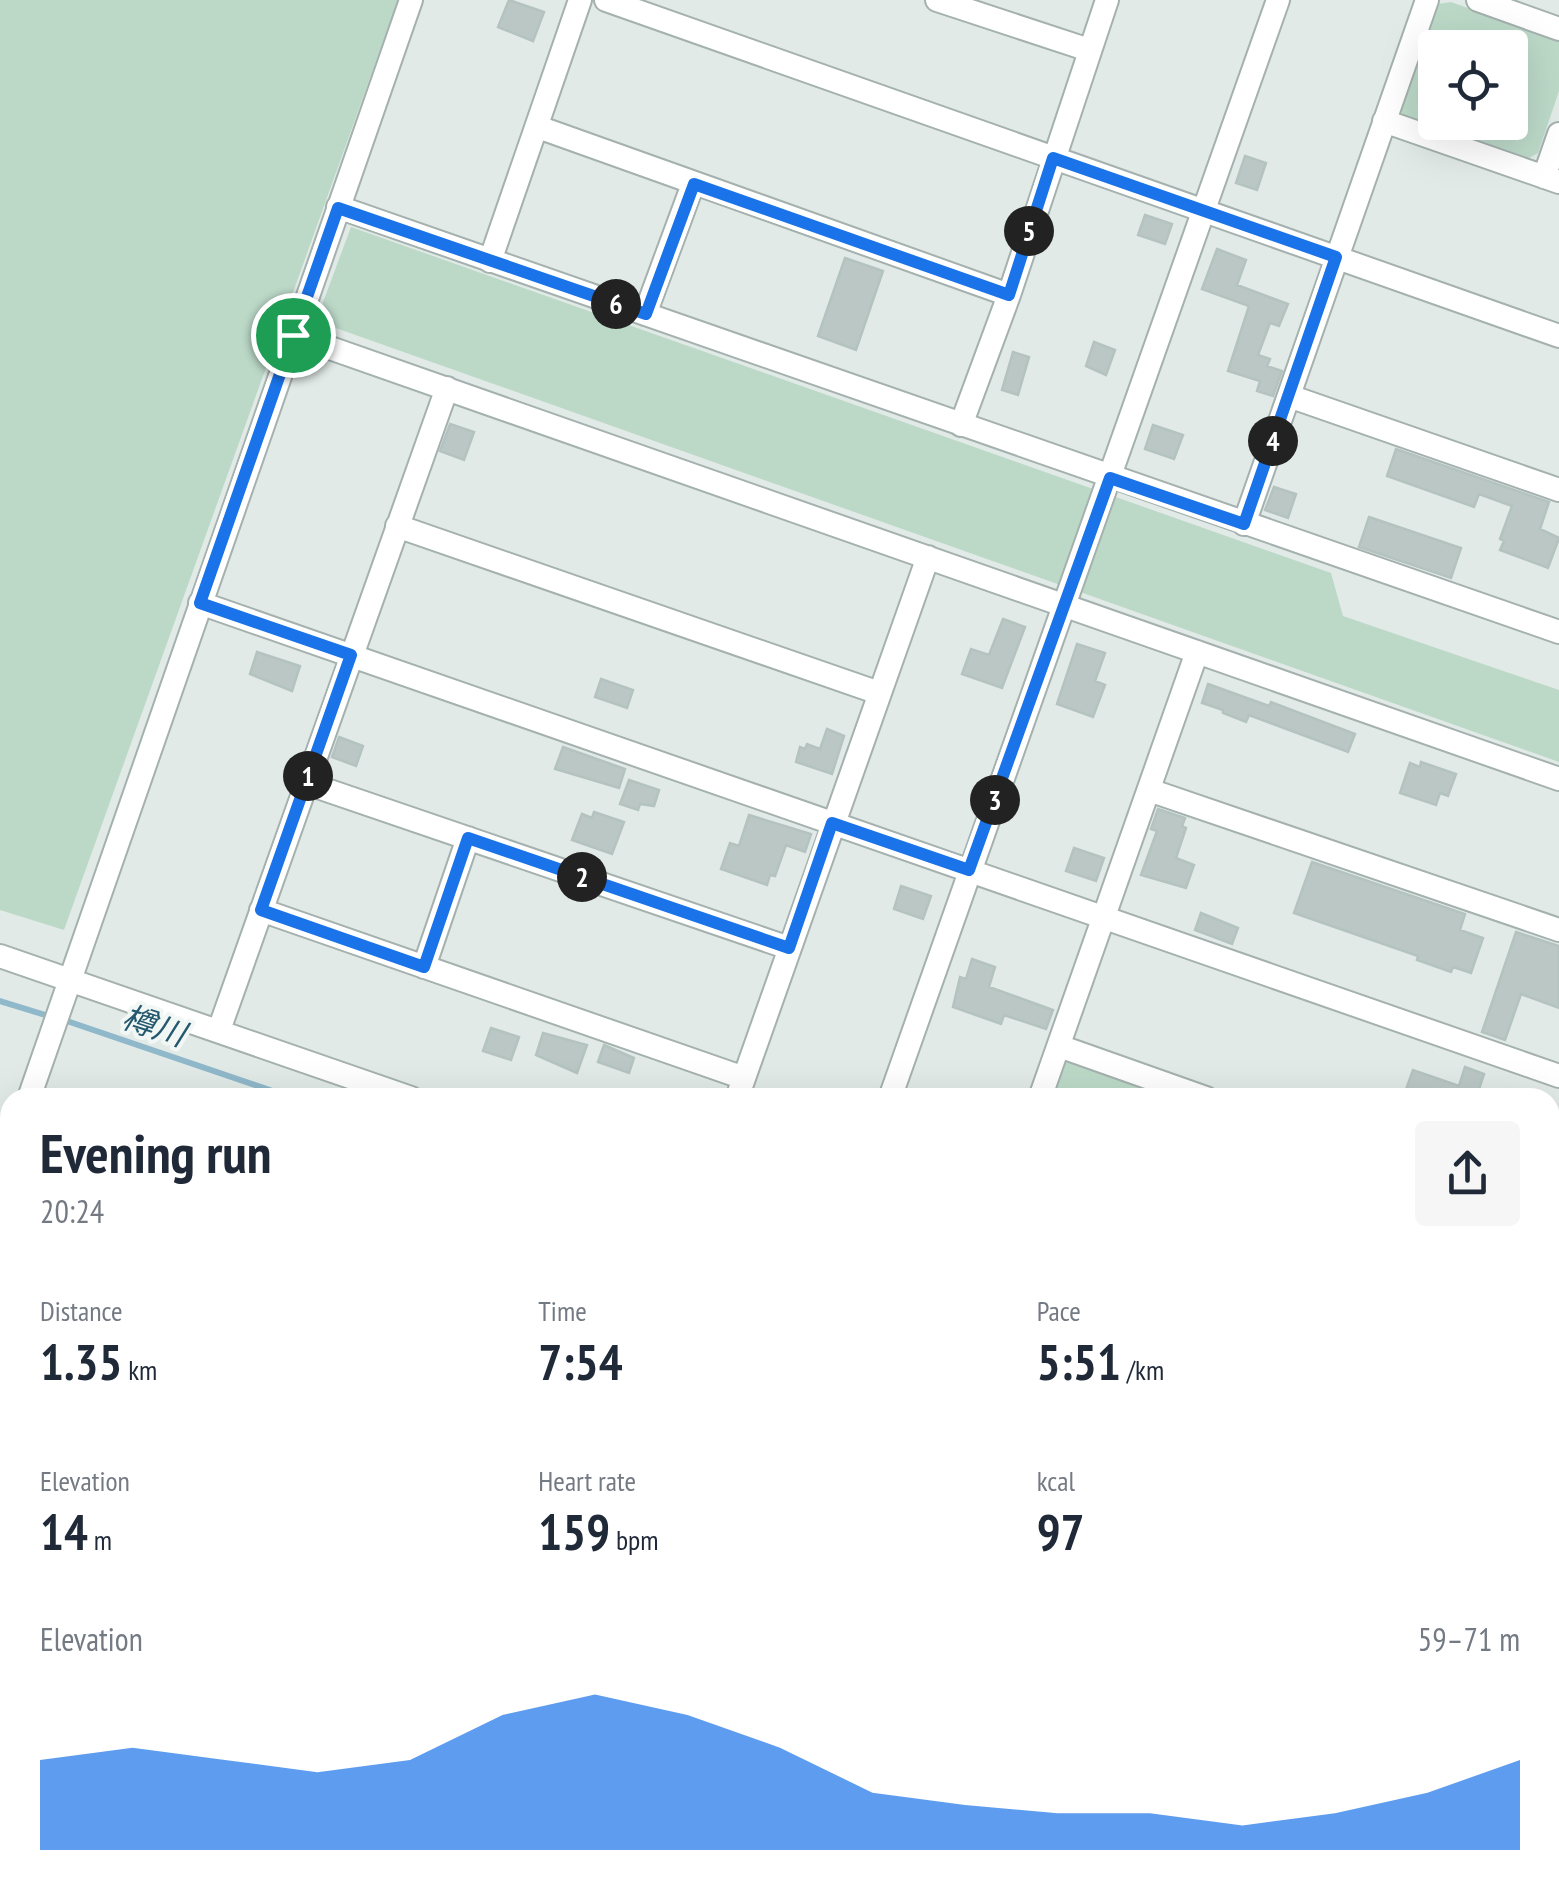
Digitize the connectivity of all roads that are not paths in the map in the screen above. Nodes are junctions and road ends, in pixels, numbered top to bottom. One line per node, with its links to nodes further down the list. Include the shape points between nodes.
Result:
1 (412, 0): 17 (street)
2 (580, 0): 12 (street)
3 (606, 0): 14 (street)
4 (936, 0): 10 (street)
5 (1107, 0): 10 (street)
6 (1278, 0): 18 (street)
7 (1427, 0): 11 (street)
8 (1478, 0): 9 (street)
9 (1559, 29)
10 (1089, 50): 14 (street)
11 (1384, 121): 15 (street); 19 (street)
12 (538, 127): 16 (street); 20 (street)
13 (1559, 134): 15 (street)
14 (1053, 158): 18 (street); 21 (street)
15 (1552, 180)
16 (694, 184): 21 (street); 22 (street)
17 (338, 208): 20 (street); 23 (street)
18 (1204, 210): 19 (street); 28 (street)
19 (1336, 257): 24 (street); 26 (street)
20 (490, 261): 22 (street)
21 (1009, 295): 27 (street)
22 (646, 314): 27 (street)
23 (293, 335): 25 (street); 33 (street)
24 (1559, 336)
25 (447, 388): 31 (street); 32 (street)
26 (1289, 396): 29 (street); 30 (street)
27 (961, 425): 28 (street)
28 (1110, 478): 30 (street); 34 (street)
29 (1559, 490)
30 (1244, 524): 35 (street)
31 (397, 526): 37 (street); 38 (street)
32 (928, 557): 34 (street); 38 (street)
33 (200, 603): 37 (street); 51 (street)
34 (1065, 606): 36 (street); 44 (street)
35 (1559, 632)
36 (1196, 652): 39 (street); 41 (street)
37 (351, 655): 40 (street); 42 (street)
38 (879, 693): 42 (street)
39 (1559, 779)
40 (306, 783): 43 (street); 45 (street)
41 (1149, 790): 46 (street); 47 (street)
42 (832, 823): 44 (street); 48 (street)
43 (468, 838): 48 (street); 50 (street)
44 (969, 870): 46 (street); 58 (street)
45 (261, 910): 50 (street); 52 (street)
46 (1105, 918): 53 (street); 54 (street)
47 (1559, 930)
48 (789, 948): 57 (street)
49 (0, 956): 51 (street)
50 (424, 967): 57 (street)
51 (70, 978): 52 (street); 55 (street)
52 (219, 1030): 56 (street)
53 (1059, 1046): 59 (street); 60 (street)
54 (1559, 1076)
55 (33, 1088)
56 (383, 1088)
57 (741, 1088)
58 (893, 1088)
59 (1044, 1088)
60 (1178, 1088)

